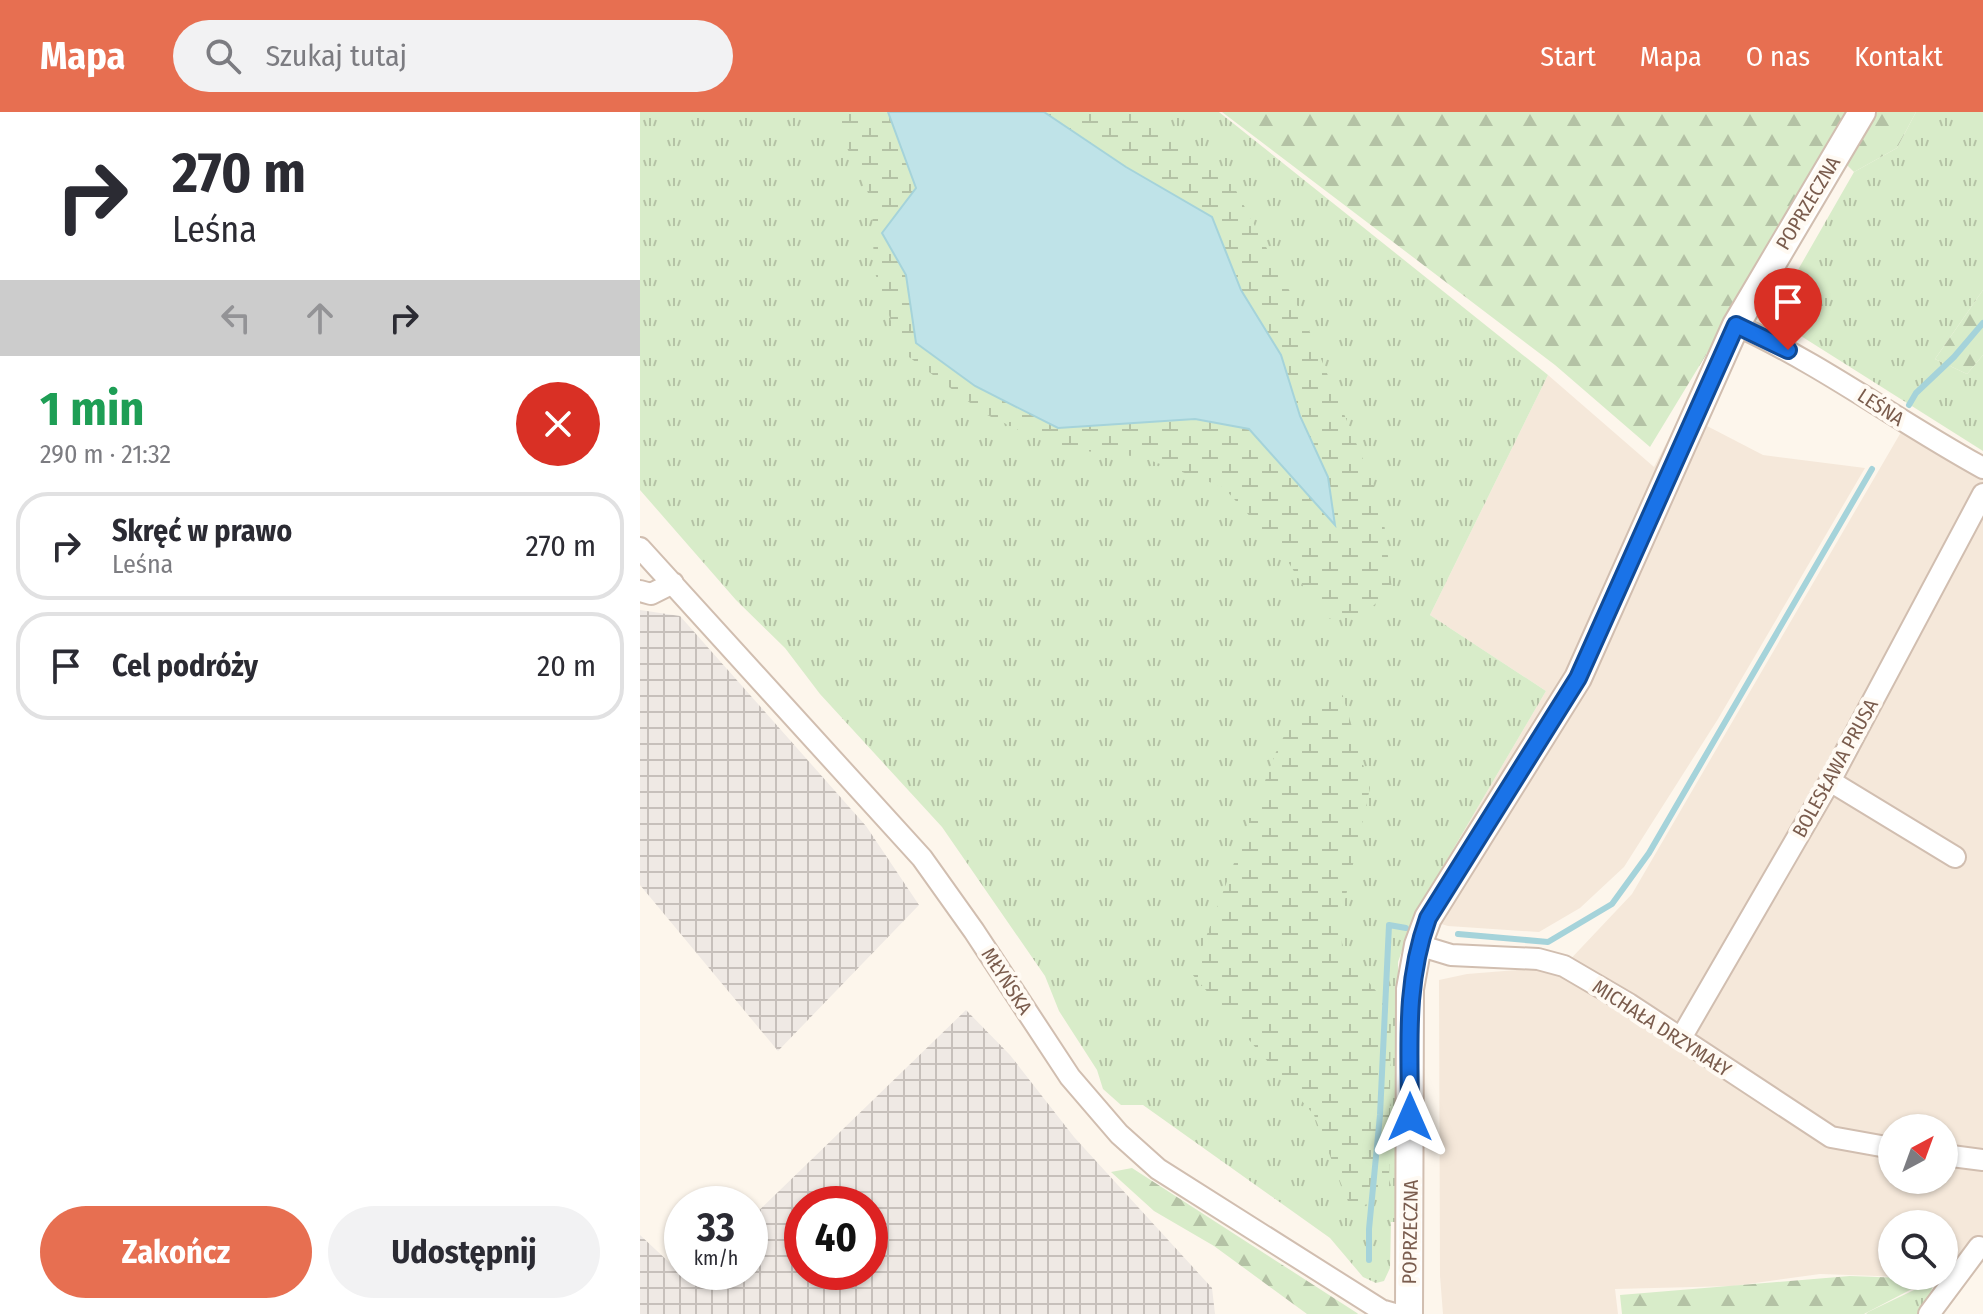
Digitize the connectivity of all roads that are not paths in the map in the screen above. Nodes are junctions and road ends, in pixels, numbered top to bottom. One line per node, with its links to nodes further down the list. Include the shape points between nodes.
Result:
1 (1862, 112): 2 (street, POPRZECZNA)
2 (1736, 325): 3 (street, LEŚNA, via 1788,350); 10 (street, POPRZECZNA, via 1578,678 1428,918)
3 (1983, 468)
4 (1983, 494): 8 (street, BOLESŁAWA PRUSA)
5 (640, 548): 6 (street, MŁYŃSKA)
6 (673, 583): 7 (street, via 651,594); 16 (street, MŁYŃSKA, via 922,858 1070,1077 1119,1134 1158,1169)
7 (640, 591)
8 (1830, 781): 9 (street); 11 (street, BOLESŁAWA PRUSA)
9 (1955, 857)
10 (1418, 945): 11 (street, MICHAŁA DRZYMAŁY, via 1451,955 1538,959 1564,966); 17 (street, POPRZECZNA, via 1410,989)
11 (1681, 1038): 12 (street, MICHAŁA DRZYMAŁY, via 1831,1137)
12 (1878, 1145)
13 (1958, 1157): 14 (street)
14 (1983, 1160)
15 (1979, 1247): 18 (street)
16 (1395, 1314)
17 (1409, 1314)
18 (1929, 1314)

